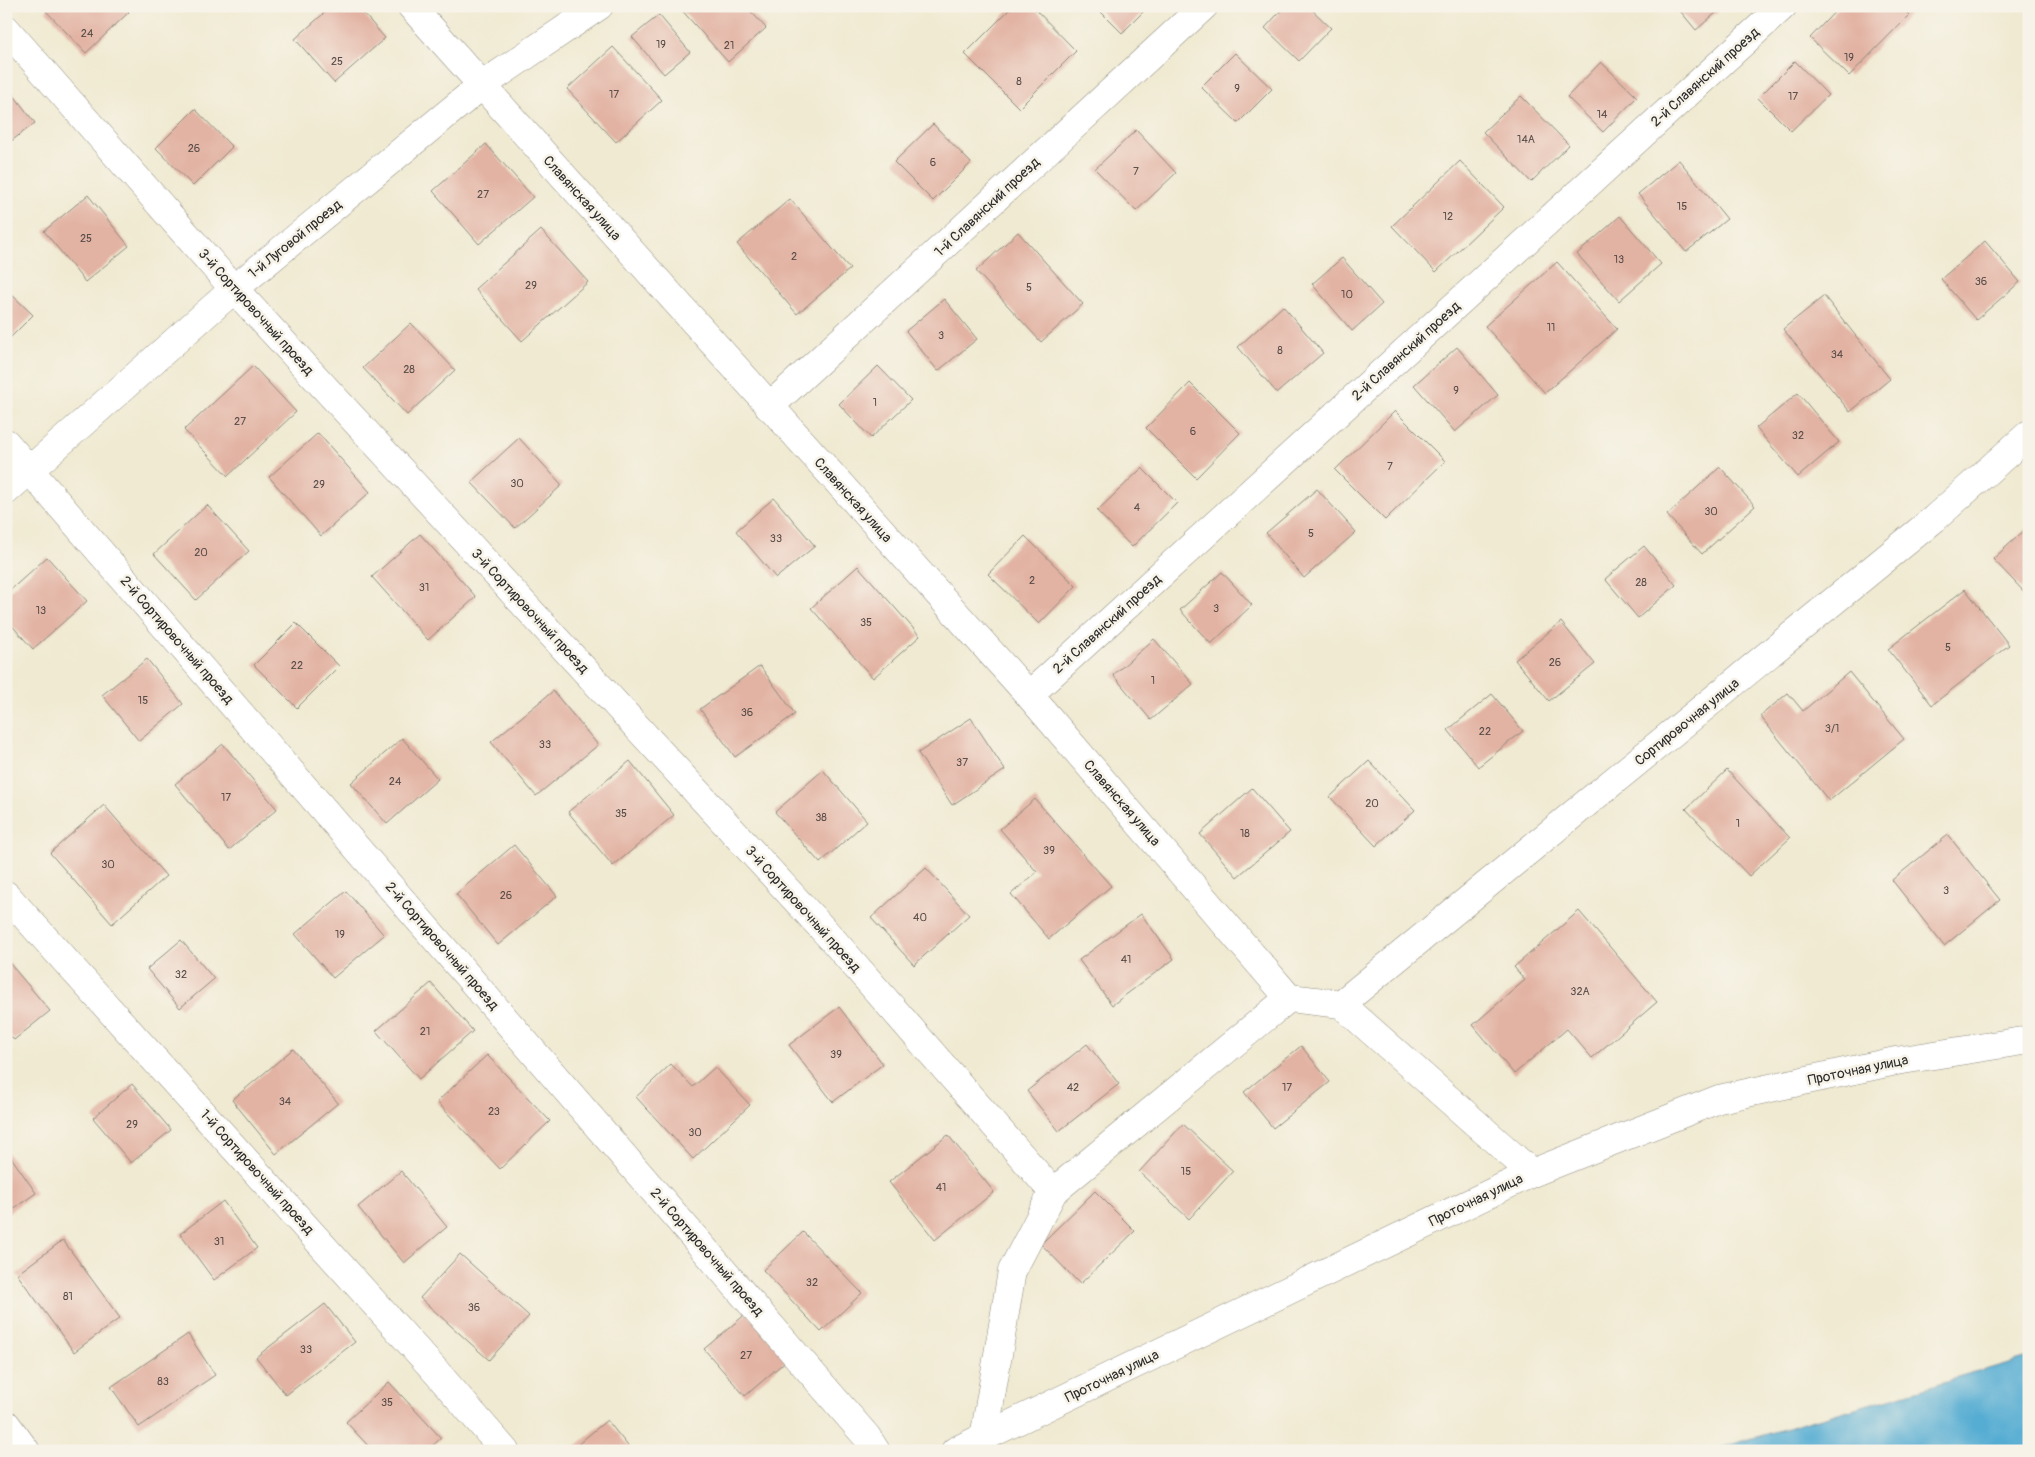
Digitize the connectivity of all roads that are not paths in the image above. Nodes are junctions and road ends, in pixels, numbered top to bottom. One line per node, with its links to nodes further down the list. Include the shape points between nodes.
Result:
1 (411, 6): 6 (street, Славянская улица)
2 (599, 6): 6 (street, 1-й Луговой проезд)
3 (1204, 6): 8 (street, 1-й Славянский проезд)
4 (1783, 6): 13 (street, 2-й Славянский проезд)
5 (6, 29): 7 (street, 3-й Сортировочный проезд)
6 (481, 86): 7 (street, 1-й Луговой проезд); 8 (street, Славянская улица)
7 (234, 289): 11 (street, 1-й Луговой проезд); 19 (street, 3-й Сортировочный проезд, via 832,940)
8 (769, 407): 13 (street, Славянская улица)
9 (2029, 434): 16 (street, Сортировочная улица, via 1927,526)
10 (6, 443): 11 (street, 2-й Сортировочный проезд)
11 (30, 469): 12 (street, 1-й Луговой проезд); 24 (street, 2-й Сортировочный проезд)
12 (6, 491)
13 (1029, 695): 15 (street, Славянская улица)
14 (6, 895): 23 (street, 1-й Сортировочный проезд, via 426,1359)
15 (1289, 998): 16 (street); 19 (street)
16 (1341, 1004): 18 (street)
17 (2029, 1040): 18 (street, Проточная улица, via 1896,1061 1719,1099)
18 (1532, 1173): 21 (street, Проточная улица)
19 (1053, 1192): 21 (street, via 1012,1271)
20 (6, 1424): 22 (street)
21 (984, 1438): 25 (street, Проточная улица)
22 (26, 1451)
23 (505, 1451)
24 (876, 1451)
25 (955, 1451)

